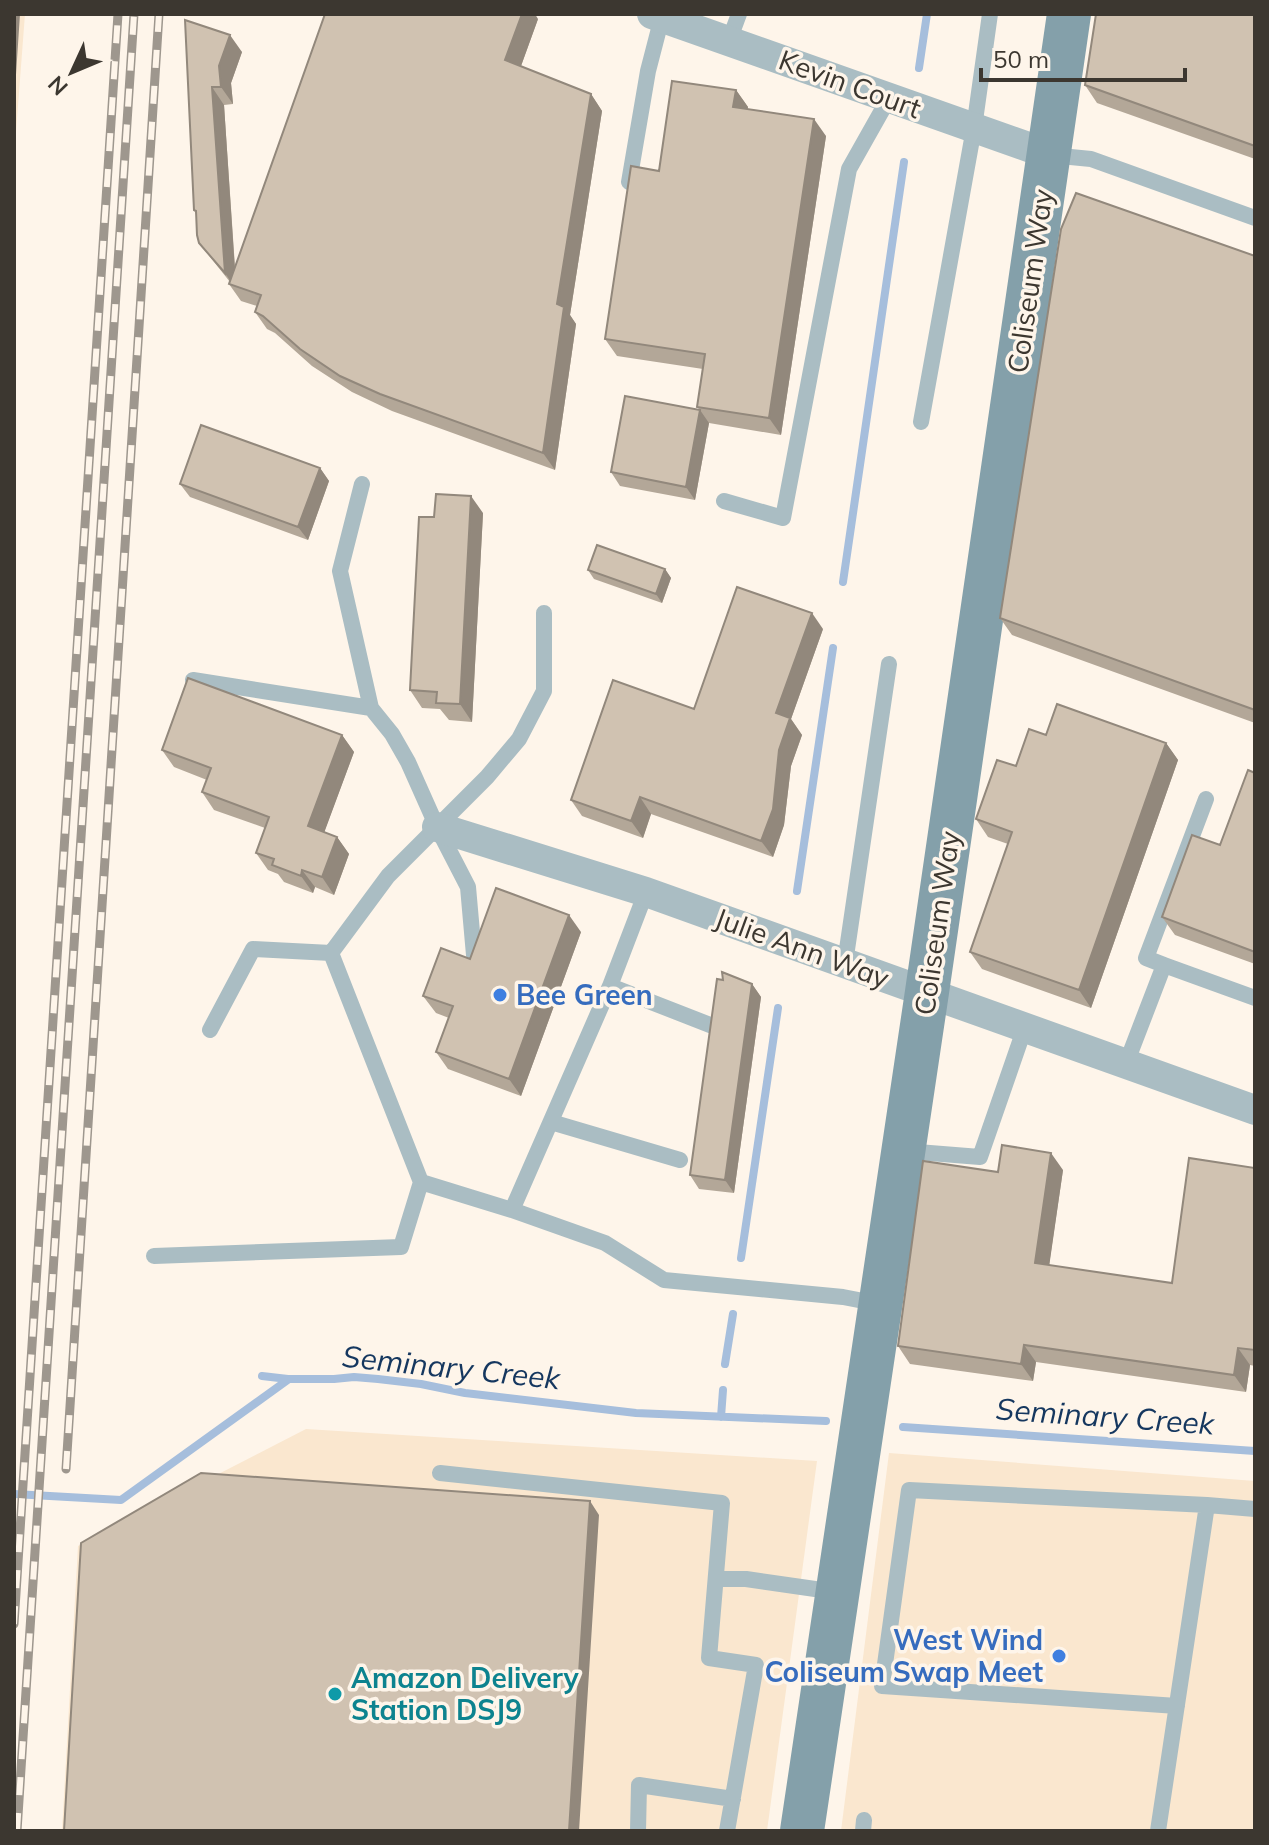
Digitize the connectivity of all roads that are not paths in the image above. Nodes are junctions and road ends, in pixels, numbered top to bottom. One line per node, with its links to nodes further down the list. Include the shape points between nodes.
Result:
1 (990, 14): 6 (lane)
2 (1069, 14): 7 (street, Coliseum Way)
3 (655, 15): 4 (street, Kevin Court); 8 (lane)
4 (734, 28): 5 (street, Kevin Court)
5 (889, 98): 6 (street, Kevin Court); 12 (lane, via 849,169 783,518)
6 (974, 128): 7 (street, Kevin Court); 10 (lane)
7 (1048, 154): 9 (lane, via 1091,159); 25 (street, Coliseum Way)
8 (629, 182)
9 (1255, 218)
10 (921, 422)
11 (362, 484): 16 (lane, via 340,571)
12 (724, 501)
13 (544, 613): 18 (lane, via 544,691 519,739)
14 (889, 664): 22 (lane)
15 (193, 680): 16 (lane)
16 (371, 708): 18 (lane, via 408,762)
17 (1206, 799): 23 (lane, via 1146,958)
18 (437, 827): 19 (street, Julie Ann Way); 20 (lane, via 388,876); 21 (lane, via 468,887)
19 (646, 892): 22 (street, Julie Ann Way); 24 (lane)
20 (331, 953): 29 (lane, via 253,949); 35 (lane)
21 (474, 955)
22 (845, 963): 25 (street, Julie Ann Way)
23 (1164, 965): 26 (lane); 30 (lane)
24 (610, 986): 27 (lane); 32 (lane)
25 (927, 992): 28 (street, Julie Ann Way); 33 (street, Coliseum Way)
26 (1255, 998)
27 (710, 1025)
28 (1025, 1027): 30 (street, Julie Ann Way); 33 (lane, via 980,1157)
29 (210, 1030)
30 (1126, 1064): 31 (street, Julie Ann Way)
31 (1255, 1110)
32 (551, 1122): 34 (lane); 36 (lane)
33 (903, 1151): 38 (street, Coliseum Way)
34 (680, 1160)
35 (421, 1182): 36 (lane); 37 (lane, via 401,1247)
36 (512, 1210): 38 (lane, via 605,1243 664,1280)
37 (154, 1256)
38 (880, 1305): 43 (street, Coliseum Way)
39 (440, 1473): 42 (lane, via 722,1503)
40 (1207, 1505): 41 (lane); 44 (lane); 44 (lane, via 909,1490 882,1686)
41 (1255, 1509)
42 (716, 1579): 43 (lane); 45 (lane, via 709,1658 756,1665)
43 (838, 1592): 48 (street, Coliseum Way)
44 (1177, 1706): 49 (lane)
45 (733, 1799): 46 (lane, via 639,1785); 47 (lane)
46 (638, 1831)
47 (727, 1831)
48 (802, 1831)
49 (1158, 1831)

